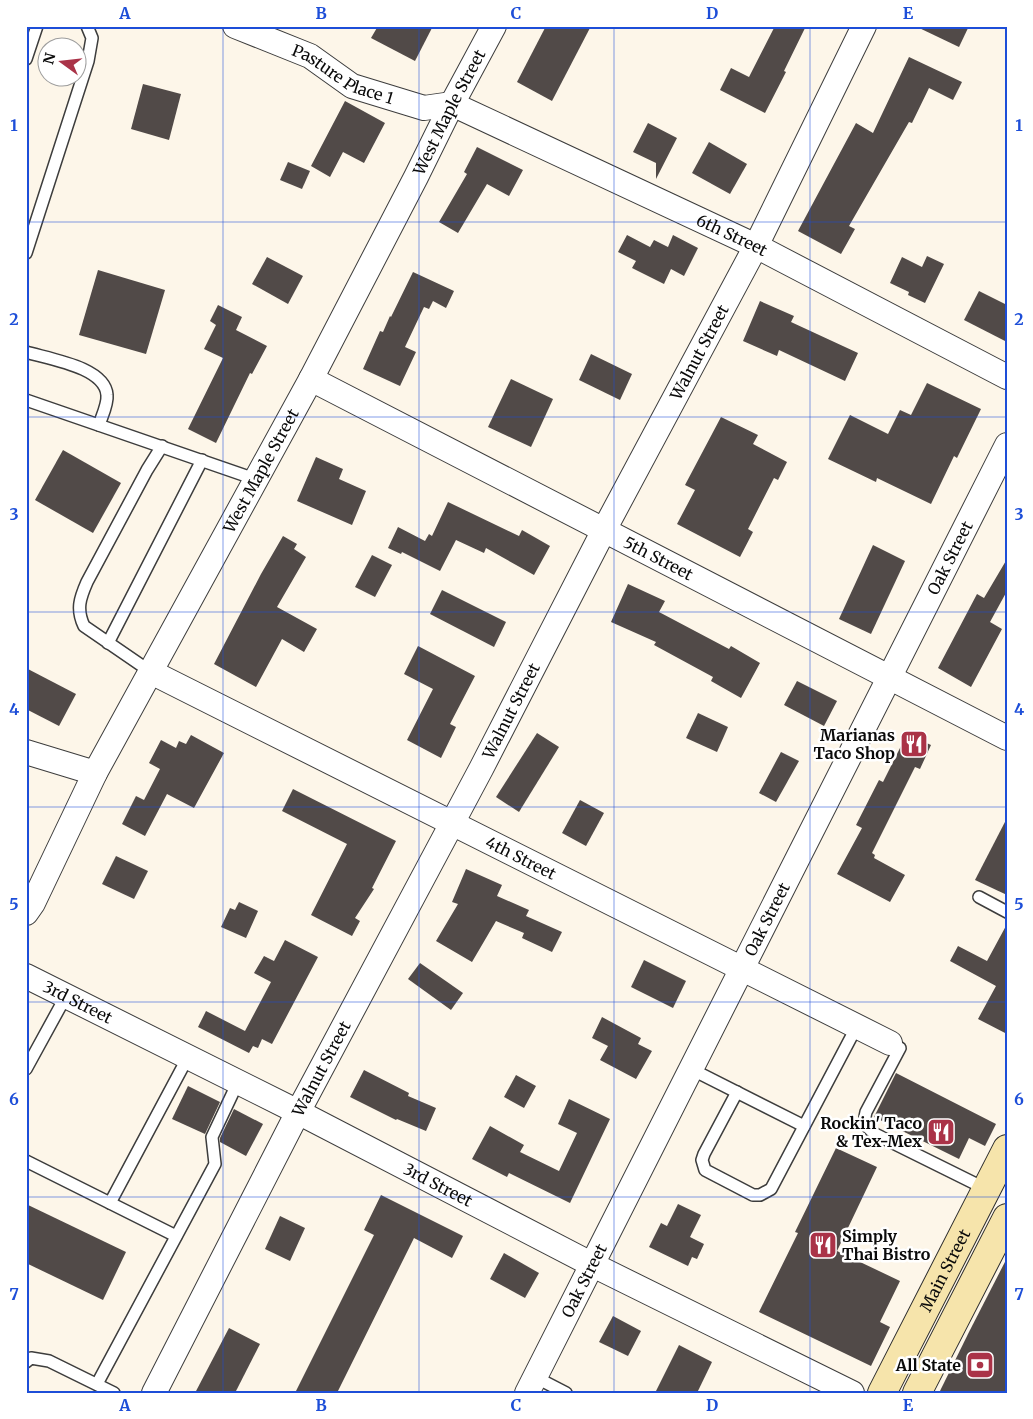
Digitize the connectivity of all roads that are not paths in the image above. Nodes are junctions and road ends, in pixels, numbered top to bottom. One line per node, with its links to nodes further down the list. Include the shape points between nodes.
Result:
1 (37, 26): 6 (lane)
2 (87, 26): 9 (lane, via 92,38 88,61)
3 (235, 26): 7 (street, Pasture Place 1, via 310,56 352,86 424,108)
4 (494, 26): 7 (street, West Maple Street)
5 (864, 26): 8 (street, Walnut Street)
6 (26, 59)
7 (452, 104): 8 (street, 6th Street); 12 (street, West Maple Street)
8 (756, 246): 11 (street, 6th Street); 19 (street, Walnut Street)
9 (26, 253)
10 (26, 352): 14 (lane, via 81,368 105,385 108,397)
11 (1007, 377)
12 (311, 379): 18 (street, West Maple Street); 19 (street, 5th Street)
13 (26, 400): 14 (lane)
14 (99, 425): 16 (lane)
15 (1007, 445): 22 (street, Oak Street)
16 (162, 446): 17 (lane); 20 (lane, via 80,599 84,626)
17 (202, 460): 18 (lane); 20 (lane)
18 (255, 479): 21 (street, West Maple Street)
19 (604, 530): 22 (street, 5th Street); 26 (street, Walnut Street)
20 (108, 643): 21 (lane)
21 (151, 672): 25 (street, West Maple Street); 26 (street, 4th Street)
22 (889, 677): 23 (street, 5th Street); 30 (street, Oak Street)
23 (1007, 738)
24 (26, 752): 25 (street)
25 (95, 774): 29 (street, West Maple Street)
26 (452, 822): 30 (street, 4th Street); 40 (street, Walnut Street)
27 (979, 897): 28 (lane)
28 (1007, 912)
29 (26, 913)
30 (742, 968): 33 (street, 4th Street); 37 (street, Oak Street)
31 (26, 976): 32 (street, 3rd Street)
32 (66, 996): 35 (street, 3rd Street); 36 (lane)
33 (857, 1026): 34 (street, 4th Street); 41 (lane)
34 (895, 1046): 44 (lane, via 866,1112 867,1128)
35 (188, 1057): 38 (street, 3rd Street); 45 (lane)
36 (26, 1069)
37 (691, 1069): 39 (lane); 48 (street, Oak Street)
38 (238, 1082): 40 (street, 3rd Street); 47 (lane, via 212,1137 215,1164)
39 (737, 1092): 41 (lane); 41 (lane, via 702,1160 705,1170 753,1195 770,1189)
40 (298, 1112): 48 (street, 3rd Street); 53 (street, Walnut Street)
41 (804, 1126)
42 (1007, 1150): 44 (main road, Main Street)
43 (26, 1161): 45 (lane)
44 (986, 1189): 56 (main road, Main Street)
45 (110, 1203): 47 (lane)
46 (1007, 1218): 57 (main road, Main Street)
47 (176, 1236): 50 (lane)
48 (591, 1264): 51 (street, Oak Street); 55 (street, 3rd Street)
49 (26, 1362): 50 (lane, via 31,1358 49,1361)
50 (96, 1384): 52 (lane)
51 (531, 1385): 54 (lane)
52 (114, 1393)
53 (154, 1393)
54 (566, 1393)
55 (852, 1393)
56 (882, 1393)
57 (916, 1393)

